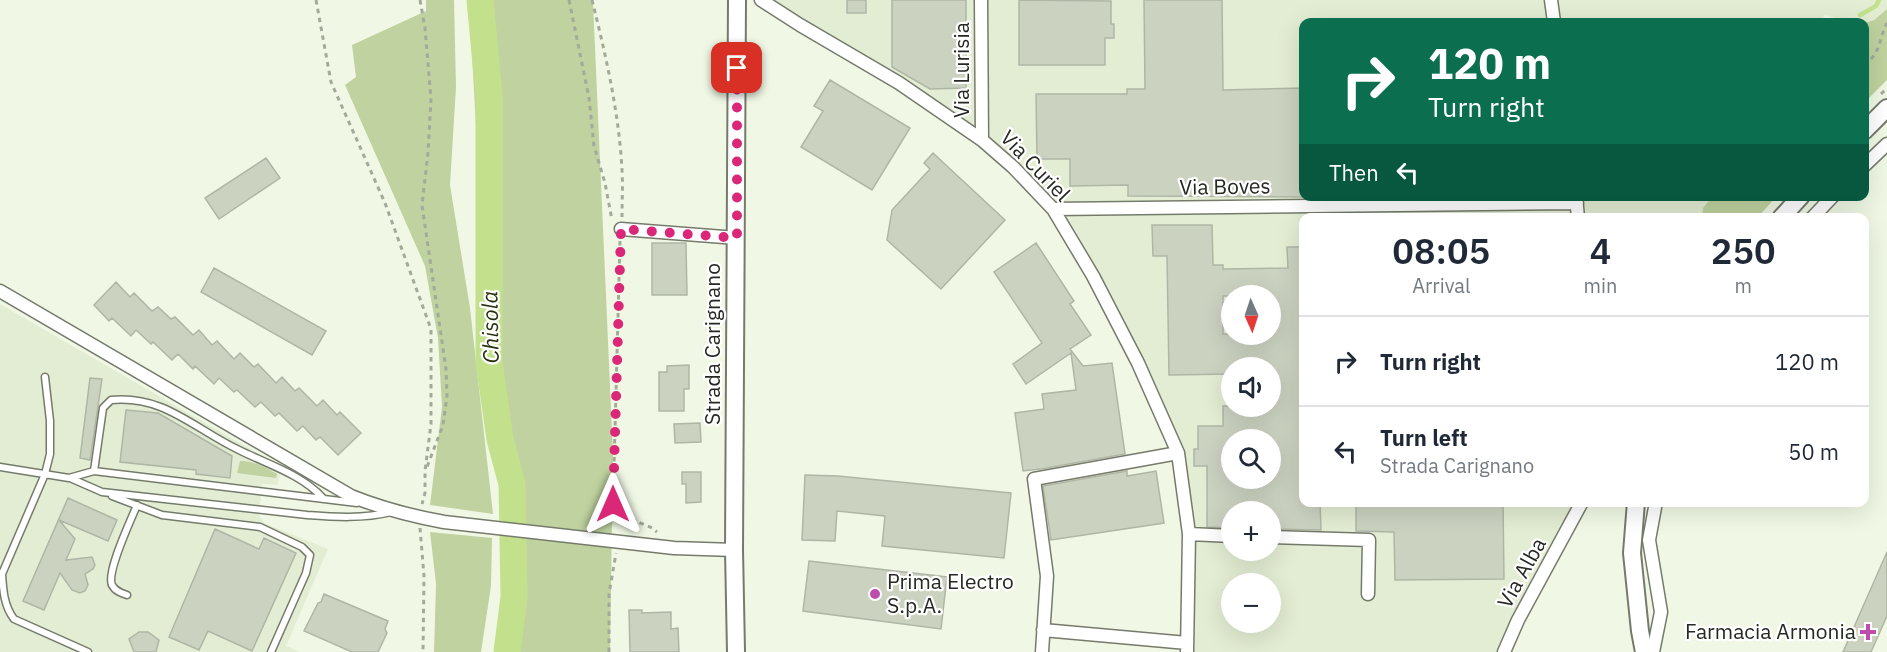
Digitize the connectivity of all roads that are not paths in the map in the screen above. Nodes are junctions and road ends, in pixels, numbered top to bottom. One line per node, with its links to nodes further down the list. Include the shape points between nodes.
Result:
1 (737, 0): 18 (main road, Strada Carignano)
2 (761, 0): 8 (street, Via Curiel, via 899,83)
3 (981, 0): 8 (street, Via Lurisia)
4 (1551, 0): 5 (street)
5 (1553, 18)
6 (1887, 108): 7 (main road)
7 (1869, 126)
8 (982, 140): 14 (street, Via Curiel)
9 (1887, 144): 10 (street)
10 (1869, 161)
11 (1519, 201): 14 (street, Via Boves)
12 (1796, 201): 15 (main road)
13 (1828, 201): 16 (street)
14 (1053, 209): 21 (street, Via Curiel, via 1138,363)
15 (1786, 213)
16 (1817, 213)
17 (621, 229): 18 (street)
18 (737, 238): 37 (main road, Strada Carignano)
19 (0, 291): 29 (street, via 341,490)
20 (45, 377): 24 (lane, via 51,438)
21 (1178, 453): 34 (street, Via Curiel); 41 (street, via 1034,479 1047,576)
22 (0, 467): 24 (lane)
23 (94, 471): 25 (lane); 27 (lane); 27 (lane, via 103,408 111,400 134,401 182,416 237,450 312,486)
24 (45, 474): 25 (lane); 38 (lane)
25 (69, 478): 26 (lane)
26 (102, 492): 28 (lane); 33 (lane, via 333,517)
27 (323, 498): 29 (lane)
28 (137, 505): 40 (lane, via 111,574 115,590); 44 (lane, via 162,515 260,527 302,547 310,555 306,573)
29 (375, 505): 33 (street)
30 (1579, 507): 47 (street, Via Alba)
31 (1636, 507): 48 (main road, via 1632,553)
32 (1655, 507): 49 (street, via 1649,540 1661,612)
33 (393, 511): 37 (street, via 444,522 674,548)
34 (1189, 534): 35 (street); 42 (street, Via Curiel)
35 (1221, 535)
36 (1281, 537): 39 (street, via 1370,540)
37 (735, 550): 45 (main road, Strada Carignano)
38 (1, 574): 43 (lane, via 8,611 14,618)
39 (1368, 594)
40 (127, 595)
41 (1043, 630): 42 (street, Via Curiel); 46 (street)
42 (1187, 647)
43 (88, 652)
44 (271, 652)
45 (736, 652)
46 (1042, 652)
47 (1504, 652)
48 (1644, 652)
49 (1653, 652)

